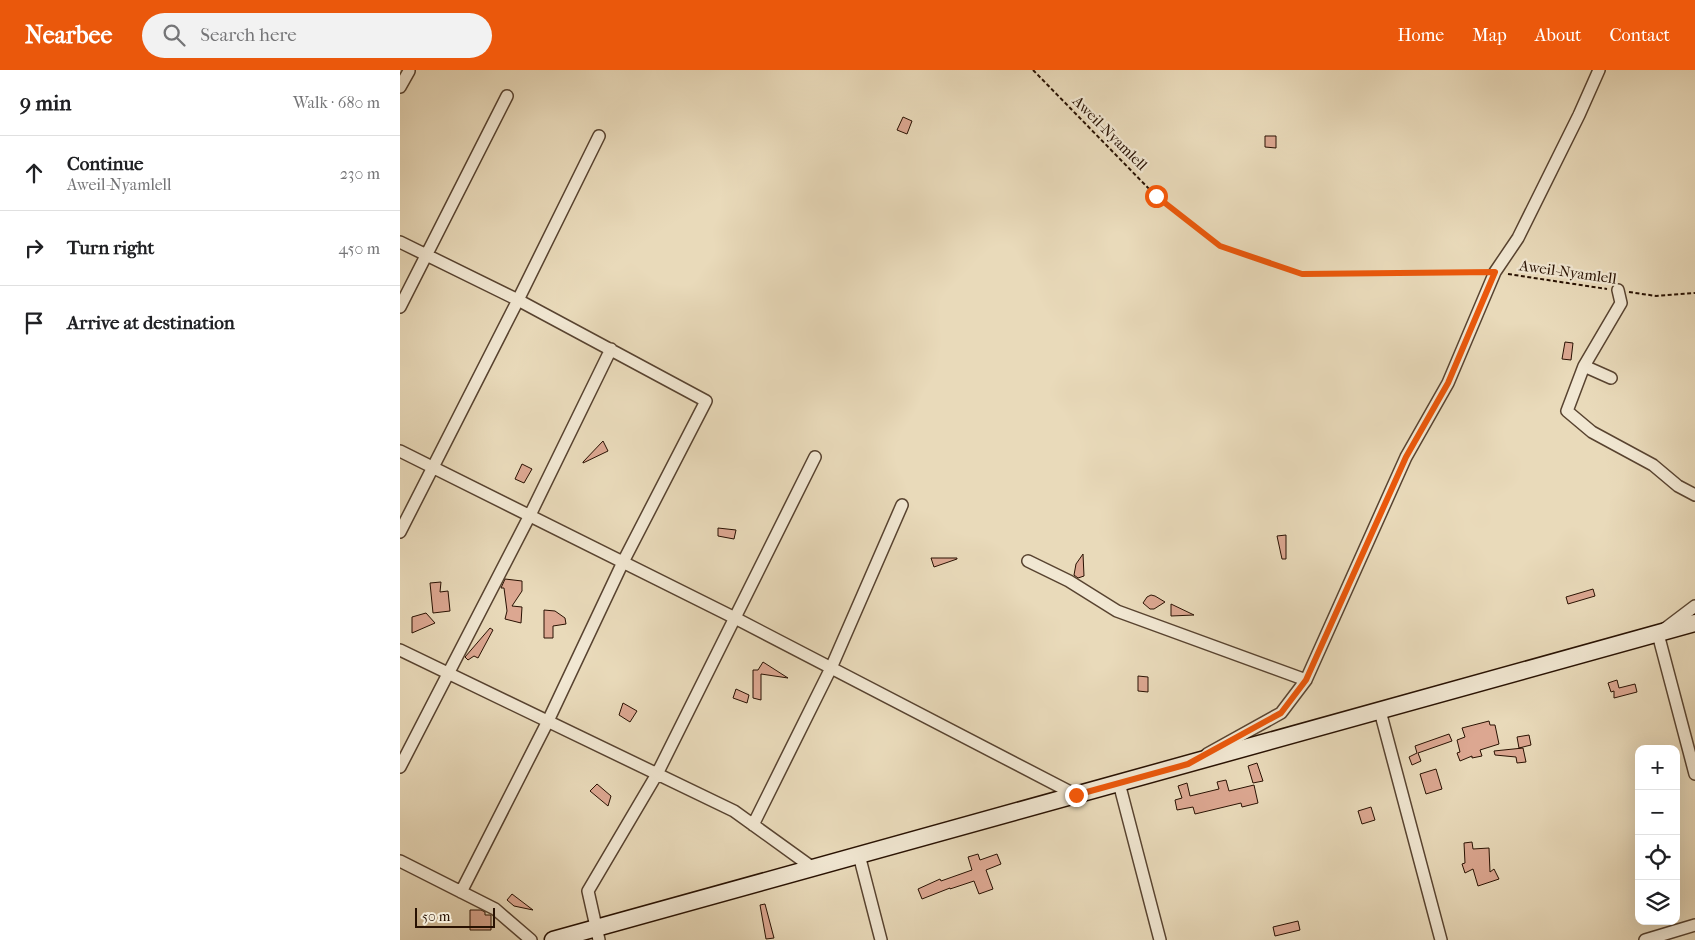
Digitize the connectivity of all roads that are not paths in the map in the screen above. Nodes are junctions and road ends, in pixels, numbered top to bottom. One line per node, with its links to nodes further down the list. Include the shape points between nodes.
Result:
1 (1599, 70): 30 (street, via 1518,238 1495,272 1448,383 1406,457)
2 (408, 71): 3 (street)
3 (400, 87)
4 (507, 96): 7 (street)
5 (599, 136): 9 (street)
6 (400, 242): 7 (street)
7 (427, 255): 9 (street); 10 (street)
8 (1618, 290): 12 (street, via 1621,304)
9 (518, 300): 11 (street); 16 (street)
10 (400, 307)
11 (611, 349): 19 (street); 22 (street, via 706,401)
12 (1584, 366): 13 (street); 17 (street, via 1567,410 1592,432 1653,465 1678,486)
13 (1611, 378)
14 (400, 451): 16 (street)
15 (815, 457): 24 (street)
16 (433, 467): 19 (street); 20 (street)
17 (1695, 495)
18 (902, 505): 28 (street)
19 (530, 516): 22 (street); 29 (street)
20 (400, 532)
21 (1028, 561): 30 (street, via 1117,610)
22 (623, 562): 24 (street); 32 (street)
23 (1695, 606): 26 (street)
24 (735, 618): 28 (street); 35 (street)
25 (1695, 623): 26 (street)
26 (1658, 634): 31 (street); 36 (street)
27 (400, 650): 29 (street)
28 (831, 668): 38 (street); 39 (street)
29 (448, 673): 32 (street); 34 (street)
30 (1306, 680): 33 (street, via 1281,713)
31 (1380, 711): 33 (street); 50 (street)
32 (548, 722): 35 (street); 43 (street)
33 (1188, 764): 37 (street)
34 (400, 767)
35 (657, 774): 39 (street, via 734,811); 45 (street, via 588,891)
36 (1695, 774)
37 (1119, 783): 38 (street); 49 (street)
38 (1076, 795): 40 (street)
39 (753, 825): 42 (street)
40 (859, 855): 42 (street); 48 (street)
41 (400, 861): 43 (street)
42 (813, 868): 45 (street)
43 (461, 892): 46 (street, via 495,909)
44 (1695, 925): 51 (street)
45 (597, 934): 47 (street)
46 (531, 940)
47 (553, 940)
48 (881, 940)
49 (1160, 940)
50 (1441, 940)
51 (1645, 940)

